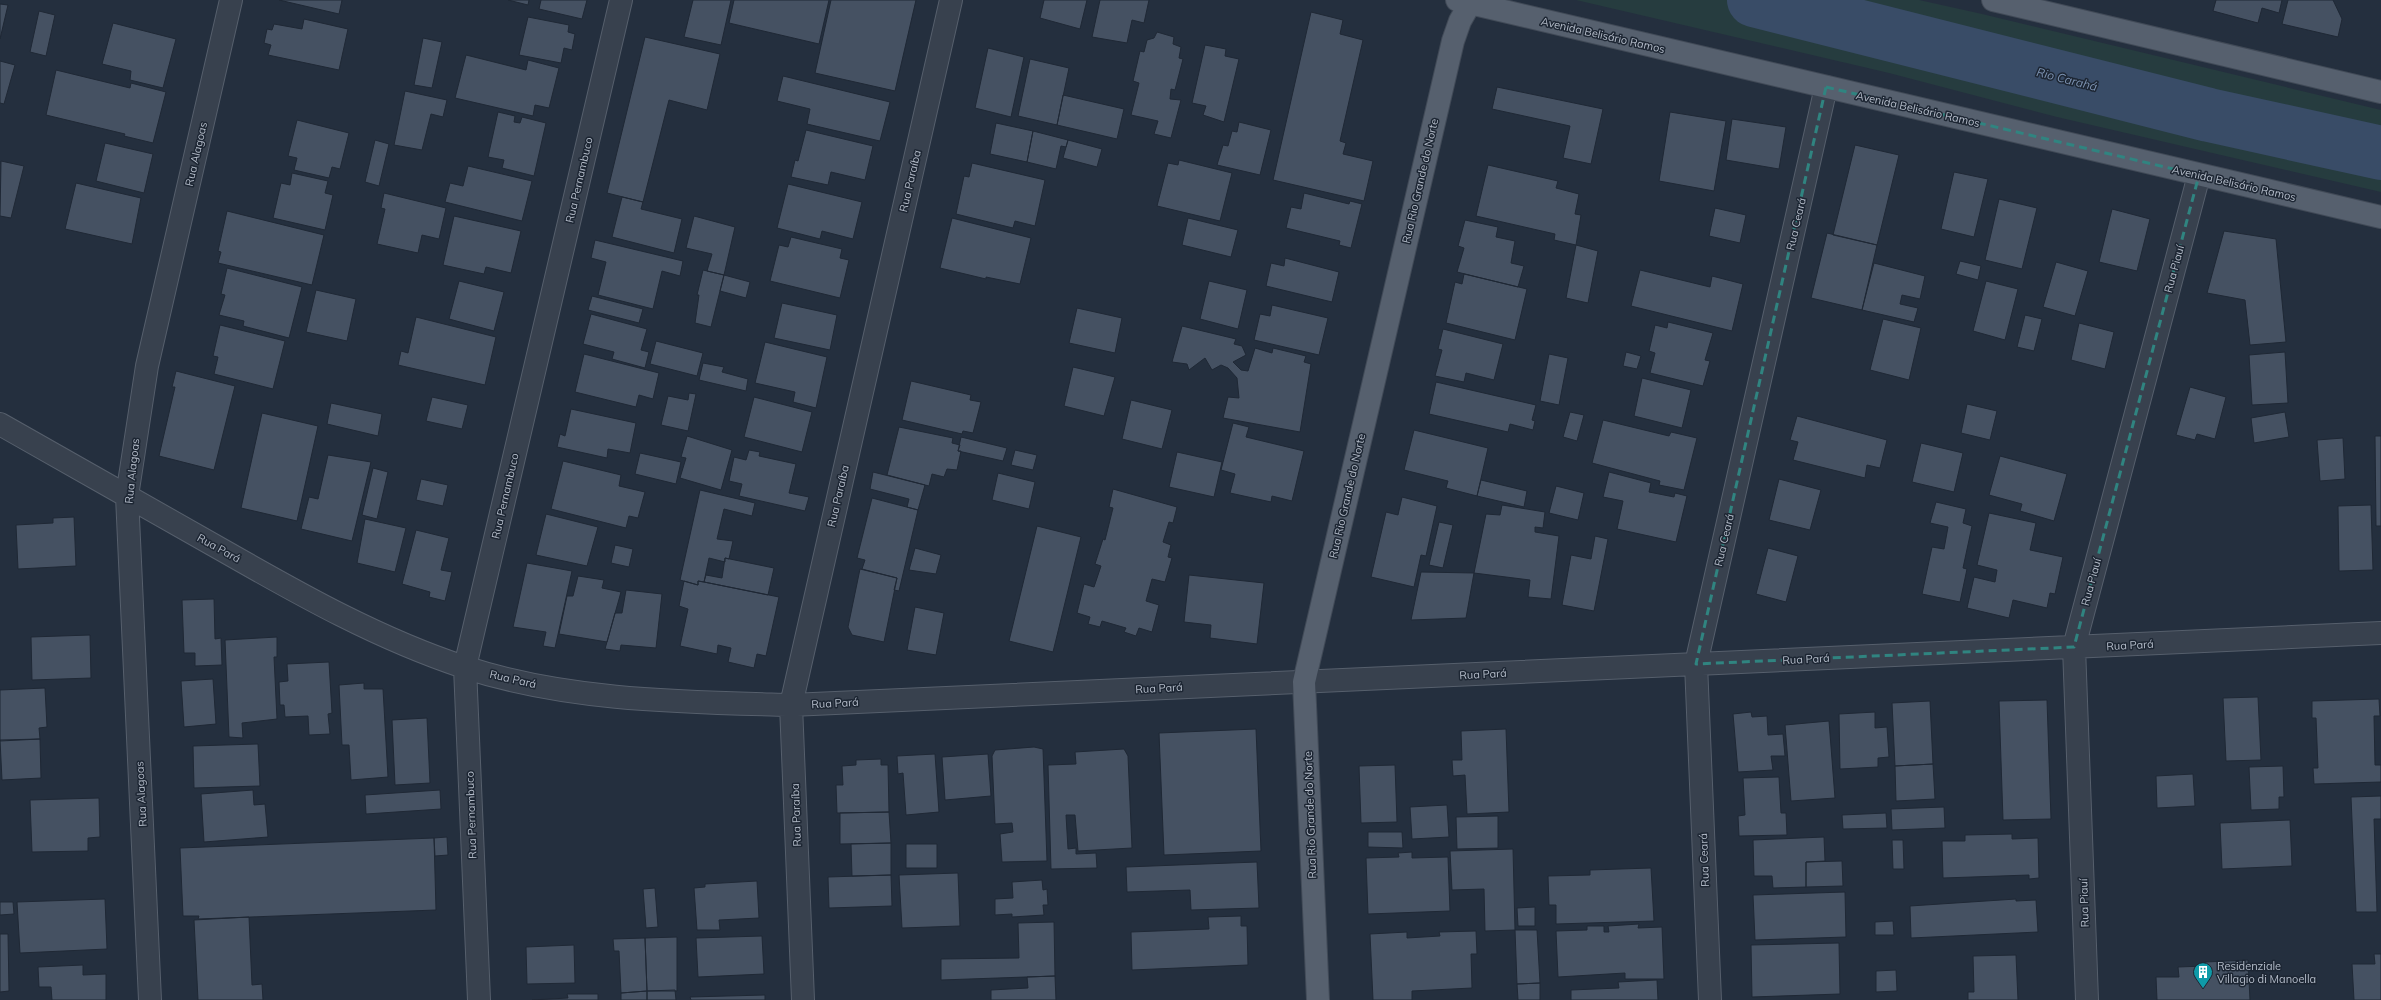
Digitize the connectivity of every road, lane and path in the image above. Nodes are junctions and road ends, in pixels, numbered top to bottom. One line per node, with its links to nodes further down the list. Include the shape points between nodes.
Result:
1 (231, 0): 11 (street, Rua Alagoas, via 148,366)
2 (621, 0): 15 (street, Rua Pernambuco)
3 (951, 0): 17 (street, Rua Paraíba)
4 (1992, 0): 7 (main road)
5 (1465, 1): 6 (main road, Avenida Belisário Ramos); 16 (main road, Rua Rio Grande do Norte, via 1453,41)
6 (1826, 87): 8 (main road, Avenida Belisário Ramos); 14 (street, Rua Ceará)
7 (2381, 92)
8 (2199, 175): 9 (main road, Avenida Belisário Ramos); 13 (street, Rua Piauí)
9 (2381, 217)
10 (0, 424): 11 (street, Rua Pará)
11 (127, 496): 15 (street, Rua Pará, via 349,619 412,648); 18 (street, Rua Alagoas)
12 (2381, 633): 13 (street, Rua Pará)
13 (2074, 647): 14 (street, Rua Pará); 23 (street, Rua Piauí)
14 (1696, 664): 16 (street, Rua Pará); 22 (street, Rua Ceará)
15 (465, 667): 17 (street, Rua Pará, via 530,683 604,695 690,702); 19 (street, Rua Pernambuco)
16 (1304, 682): 17 (street, Rua Pará); 21 (main road, Rua Rio Grande do Norte)
17 (791, 705): 20 (street, Rua Paraíba)
18 (150, 1000)
19 (479, 1000)
20 (803, 1000)
21 (1318, 1000)
22 (1710, 1000)
23 (2088, 1000)

